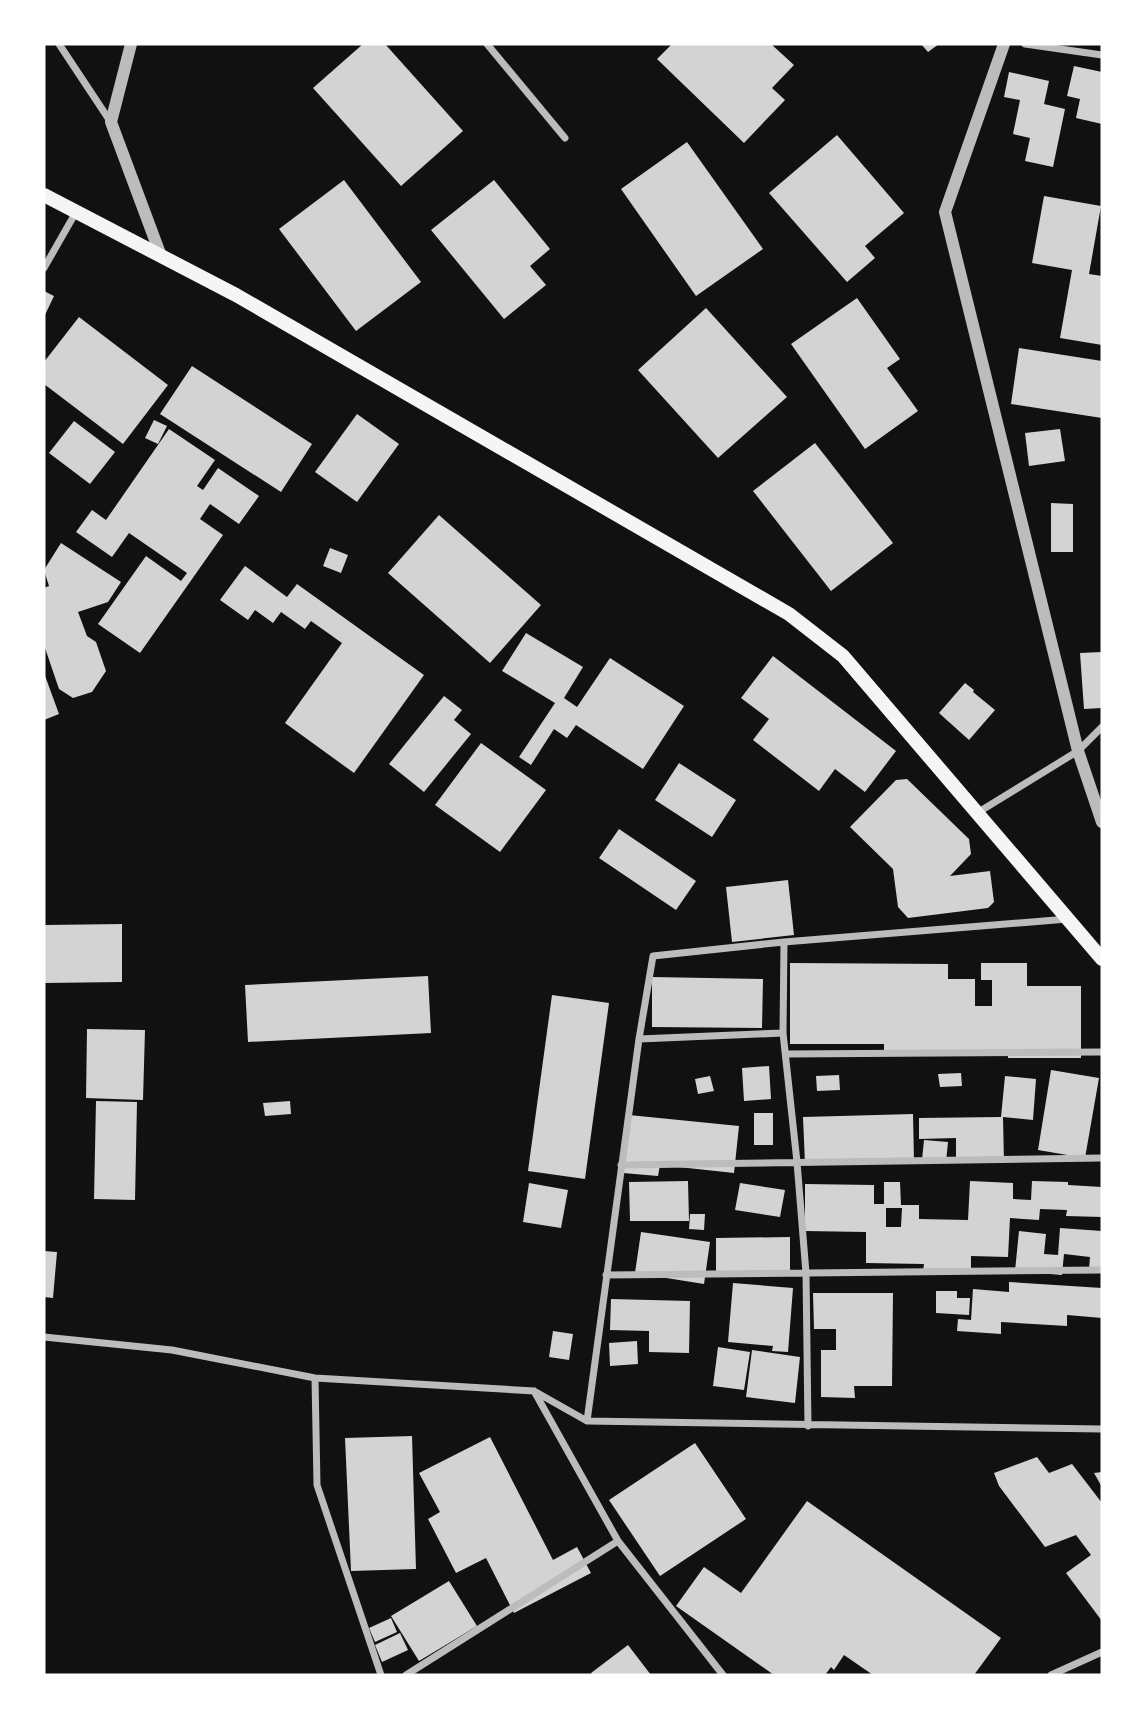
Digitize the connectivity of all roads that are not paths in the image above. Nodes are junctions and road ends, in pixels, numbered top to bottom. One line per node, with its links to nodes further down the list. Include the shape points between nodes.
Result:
1 (59, 44): 7 (street)
2 (131, 44): 7 (street)
3 (487, 44): 8 (street)
4 (1004, 44): 14 (street, via 945,212)
5 (1025, 44): 6 (street)
6 (1102, 55)
7 (111, 121): 11 (street)
8 (565, 138)
9 (44, 195): 10 (main road)
10 (76, 212): 11 (main road); 12 (street)
11 (161, 256): 15 (main road, via 789,614 843,656)
12 (44, 268)
13 (1102, 727): 14 (street)
14 (1078, 751): 15 (street); 16 (street)
15 (978, 813): 17 (main road)
16 (1102, 822)
17 (1069, 919): 18 (street); 19 (main road)
18 (783, 942): 20 (street); 21 (street, via 653,957)
19 (1102, 958)
20 (783, 1032): 21 (street); 23 (street)
21 (639, 1039): 26 (street)
22 (1102, 1052): 23 (street)
23 (786, 1054): 25 (street)
24 (1102, 1158): 25 (street)
25 (797, 1162): 26 (street); 28 (street)
26 (621, 1164): 29 (street)
27 (1102, 1270): 28 (street)
28 (806, 1273): 29 (street); 34 (street)
29 (606, 1275): 33 (street)
30 (44, 1337): 31 (street, via 173,1350)
31 (315, 1378): 32 (street); 38 (street, via 317,1485)
32 (534, 1391): 33 (street); 36 (street)
33 (587, 1421): 34 (street)
34 (808, 1426): 35 (street)
35 (1102, 1429)
36 (618, 1541): 39 (street); 40 (street)
37 (1102, 1652): 41 (street)
38 (381, 1675)
39 (406, 1675)
40 (723, 1675)
41 (1052, 1675)

